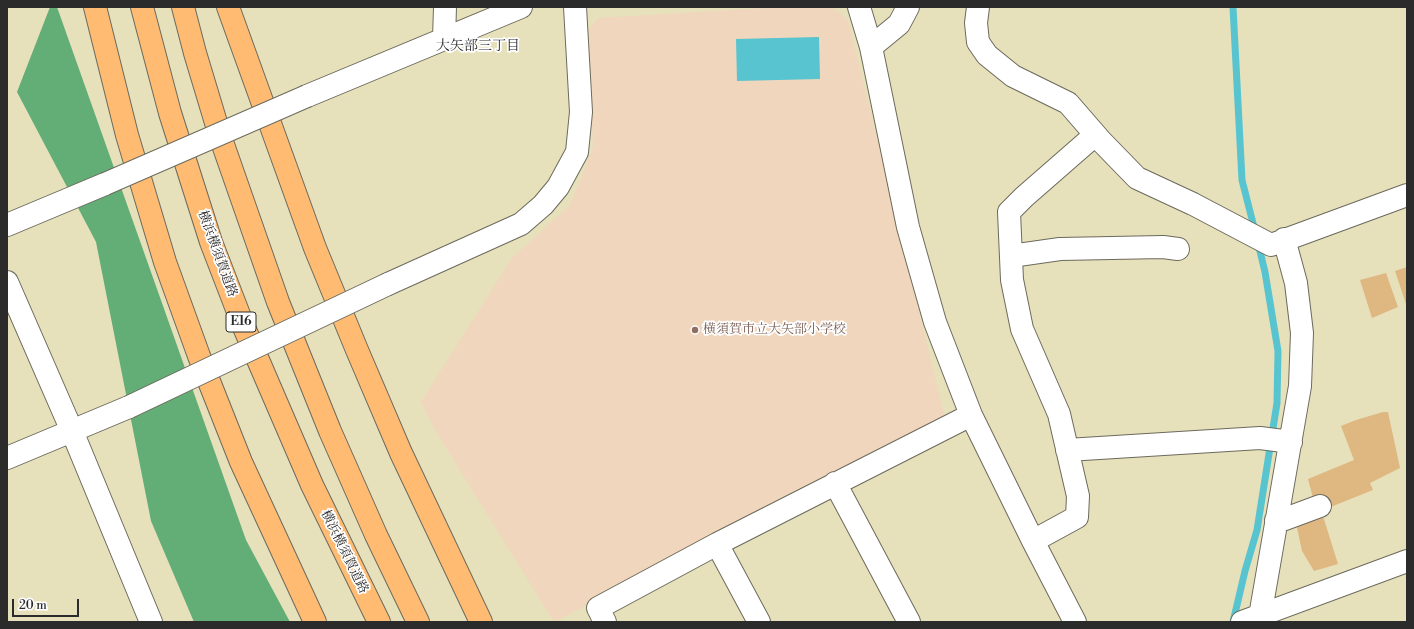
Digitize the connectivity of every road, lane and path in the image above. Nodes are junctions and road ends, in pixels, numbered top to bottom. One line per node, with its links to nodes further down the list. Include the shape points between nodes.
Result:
1 (95, 7): 33 (highway, via 127,136 165,262 241,462)
2 (142, 7): 34 (highway, 横浜横須賀道路 / E16, via 170,113 211,242 243,325 312,485)
3 (183, 7): 35 (highway, via 220,136 278,302 376,535)
4 (228, 7): 36 (highway, via 315,248 401,454)
5 (445, 7): 11 (street)
6 (521, 7): 11 (street)
7 (575, 7): 21 (street, bridge, via 580,112 578,152 558,186 543,205 522,224)
8 (859, 7): 12 (street)
9 (908, 7): 12 (street, via 899,24)
10 (978, 7): 13 (street, via 978,42 987,55 1013,76 1068,103)
11 (444, 39): 15 (street, bridge)
12 (871, 47): 20 (street, via 908,227 935,322)
13 (1095, 135): 16 (street, via 1137,178 1242,230); 18 (street, via 1009,212)
14 (1407, 195): 16 (street)
15 (7, 225)
16 (1278, 242): 22 (street, via 1296,283 1302,333 1300,386)
17 (1178, 249): 18 (street, via 1060,249)
18 (1011, 256): 23 (street, via 1012,280 1022,329 1059,414)
19 (7, 282): 21 (street)
20 (971, 415): 25 (street); 28 (street)
21 (72, 431): 24 (street); 32 (street)
22 (1287, 442): 23 (street, via 1260,438); 27 (street)
23 (1067, 450): 28 (street, via 1078,496 1077,518)
24 (7, 458)
25 (835, 483): 29 (street); 39 (street)
26 (1320, 506): 27 (street)
27 (1276, 520): 31 (street)
28 (1033, 541): 40 (street)
29 (717, 544): 37 (street, via 598,608); 38 (street)
30 (1407, 561): 31 (street)
31 (1254, 620)
32 (152, 622)
33 (315, 622)
34 (379, 622)
35 (418, 622)
36 (481, 622)
37 (605, 622)
38 (759, 622)
39 (909, 622)
40 (1075, 622)

